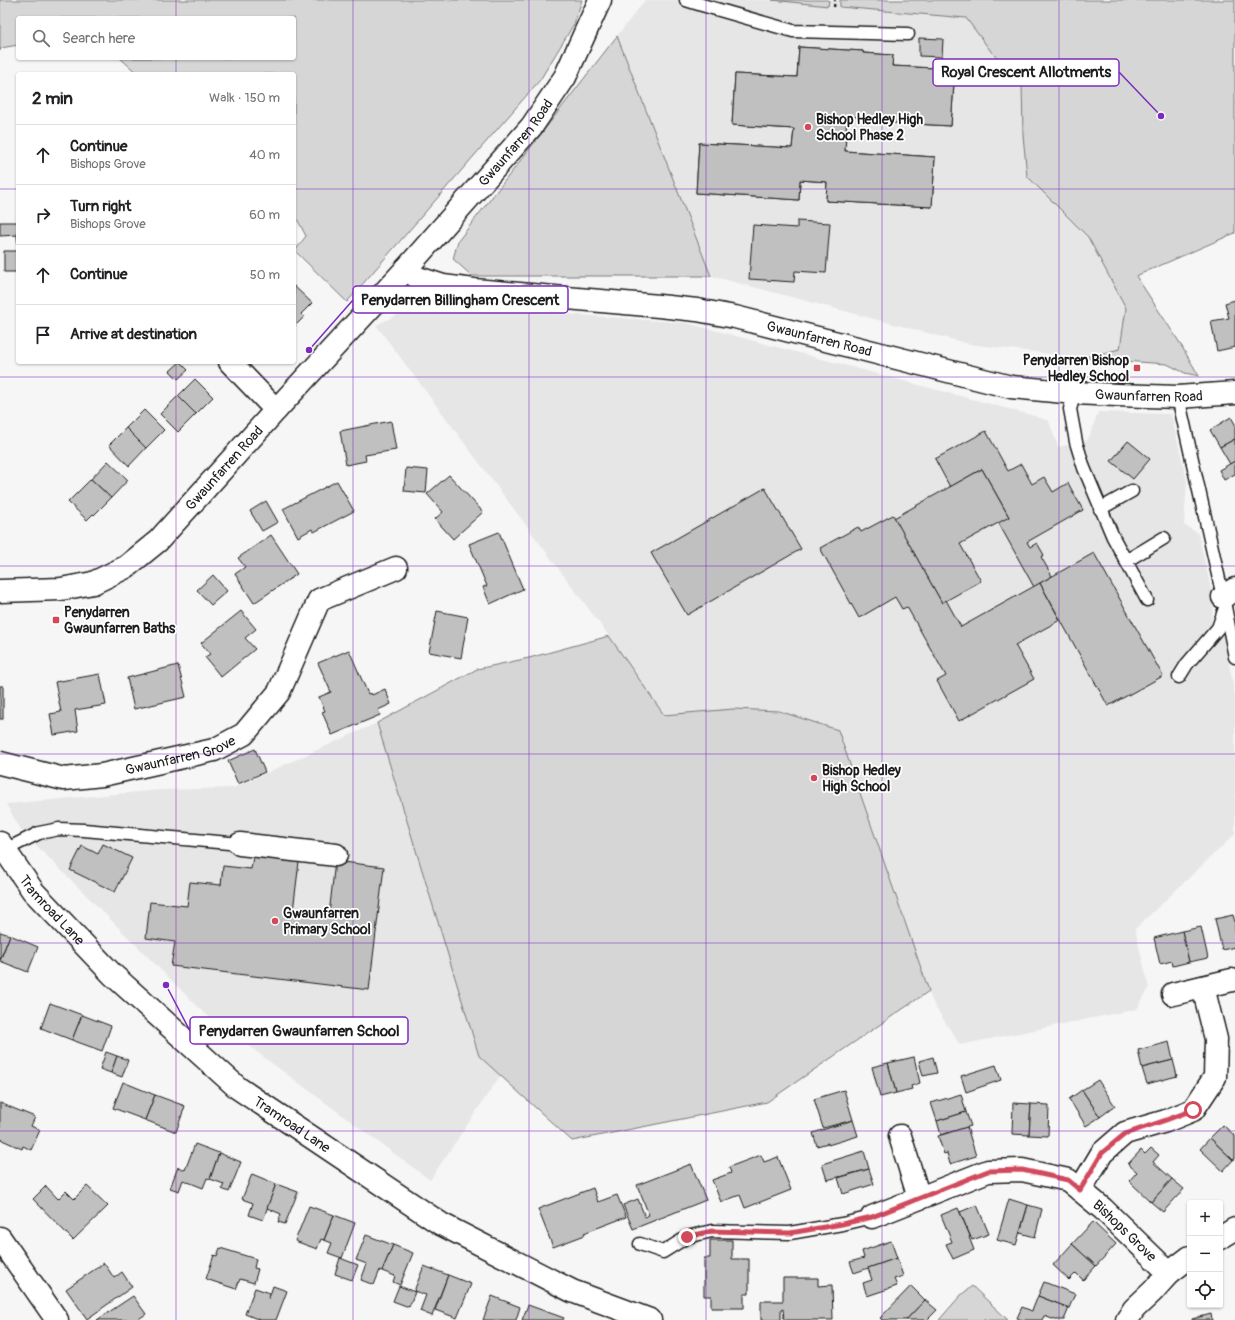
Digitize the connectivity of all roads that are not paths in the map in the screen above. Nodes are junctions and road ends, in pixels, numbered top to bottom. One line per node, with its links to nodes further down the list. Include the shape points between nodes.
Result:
1 (600, 0): 4 (street, Gwaunfarren Road, via 565,77 532,126)
2 (686, 0): 3 (lane, via 793,31)
3 (908, 34)
4 (406, 269): 6 (street, Gwaunfarren Road, via 418,278 443,286 697,310 735,317 1012,387); 9 (street, Gwaunfarren Road)
5 (232, 364): 9 (street)
6 (1075, 393): 8 (street, Gwaunfarren Road); 11 (lane, via 1070,409 1076,442)
7 (1235, 393): 8 (street, Gwaunfarren Road)
8 (1178, 397): 16 (lane)
9 (276, 410): 15 (street, Gwaunfarren Road, via 158,541 126,567 93,583 61,589)
10 (1132, 491): 11 (lane)
11 (1100, 510): 13 (lane)
12 (1164, 538): 13 (lane)
13 (1126, 561): 17 (lane)
14 (396, 568): 20 (street, Gwaunfarren Grove, via 319,600 279,692 244,734 214,750 102,776 64,779)
15 (0, 591)
16 (1228, 598): 18 (lane); 19 (lane, via 1218,628)
17 (1147, 600)
18 (1235, 657)
19 (1179, 677)
20 (0, 763)
21 (240, 844): 22 (lane, via 59,829); 23 (street)
22 (3, 846): 38 (street, Tramroad Lane, via 33,891 112,974 238,1088 441,1224 572,1291)
23 (336, 855)
24 (1232, 980): 25 (street)
25 (1203, 987): 26 (street); 28 (street, Bishops Grove, via 1216,1039 1215,1078 1193,1110 1125,1134 1102,1153)
26 (1173, 994)
27 (900, 1136): 29 (street)
28 (1080, 1190): 29 (street, Bishops Grove, via 1068,1180 1022,1170 988,1171); 36 (street, Bishops Grove)
29 (919, 1198): 30 (street, Bishops Grove)
30 (872, 1217): 34 (lane, via 790,1233 712,1231 687,1237 663,1252)
31 (1235, 1229): 32 (street)
32 (1223, 1236)
33 (0, 1238): 37 (street)
34 (640, 1244)
35 (1187, 1259): 36 (street)
36 (1170, 1272): 39 (street, via 1134,1309)
37 (57, 1320)
38 (650, 1320)
39 (1127, 1320)

